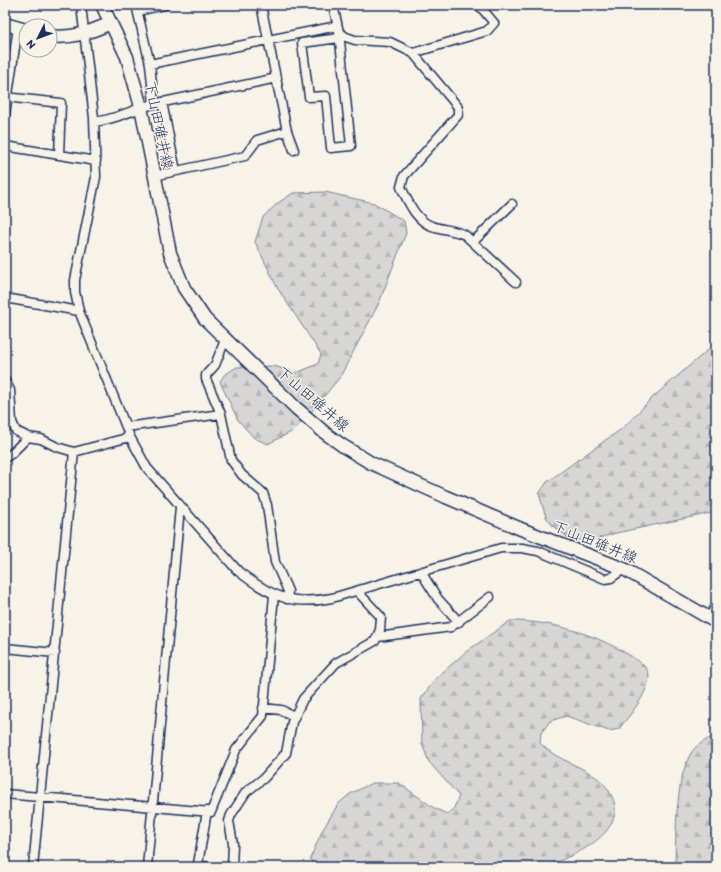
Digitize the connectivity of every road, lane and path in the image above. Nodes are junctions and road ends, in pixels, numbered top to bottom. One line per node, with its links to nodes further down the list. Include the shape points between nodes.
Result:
1 (81, 5): 12 (street)
2 (102, 5): 8 (main road, 下山田碓井線)
3 (165, 5): 7 (street)
4 (261, 5): 14 (street)
5 (332, 5): 11 (street)
6 (479, 5): 16 (street, via 494,23 487,31)
7 (137, 8): 17 (street)
8 (111, 23): 12 (main road); 21 (main road, 下山田碓井線, via 127,57)
9 (5, 24): 10 (main road)
10 (18, 28)
11 (338, 32): 11 (street, via 351,146 331,148 326,96 309,97 302,43); 14 (street); 16 (street, via 355,40 390,42)
12 (84, 34): 13 (main road); 23 (street)
13 (58, 37)
14 (268, 41): 17 (street); 18 (street)
15 (18, 49): 22 (street)
16 (413, 53): 32 (street, via 458,107 458,115 404,176 401,187 425,224 456,231)
17 (150, 64): 20 (street)
18 (276, 78): 20 (street); 24 (street)
19 (14, 98): 27 (street, via 61,103)
20 (158, 103): 21 (street); 29 (street)
21 (141, 107): 23 (street, via 111,120); 30 (main road, 下山田碓井線)
22 (5, 115)
23 (94, 122): 28 (street)
24 (288, 131): 26 (street); 29 (street, via 257,140 245,156)
25 (5, 146): 27 (street)
26 (294, 150)
27 (59, 155): 28 (street)
28 (96, 161): 35 (street, via 96,177 75,280 74,292)
29 (176, 171): 30 (street)
30 (154, 176): 36 (main road, 下山田碓井線, via 170,253 184,288 205,319)
31 (512, 204): 32 (street)
32 (474, 241): 33 (street)
33 (516, 282)
34 (5, 298): 35 (street)
35 (78, 311): 39 (street)
36 (226, 340): 38 (street, via 215,365 206,375); 45 (main road, 下山田碓井線, via 313,423 348,450 453,500)
37 (5, 381): 40 (street, via 10,390 12,422 16,431)
38 (221, 414): 39 (street); 50 (street, via 231,460 242,475 263,493 275,562 288,591)
39 (126, 426): 41 (street)
40 (28, 437): 42 (street, via 41,439); 43 (street)
41 (130, 437): 42 (street); 44 (street, via 148,468)
42 (74, 452): 55 (street)
43 (5, 458)
44 (180, 507): 48 (street, via 238,571); 60 (street)
45 (624, 569): 46 (street, via 605,579 538,551 501,548); 52 (main road, 下山田碓井線)
46 (421, 572): 47 (street); 51 (street, via 438,599)
47 (357, 591): 50 (street, via 319,601); 53 (street, via 381,617)
48 (274, 595): 50 (street); 56 (street)
49 (490, 597): 51 (street)
50 (287, 599)
51 (458, 622): 53 (street, via 451,627)
52 (716, 622)
53 (378, 637): 57 (street, via 371,644 336,663 303,699)
54 (5, 648): 55 (street)
55 (55, 653): 59 (street)
56 (263, 708): 57 (street, via 281,710); 61 (street, via 262,716 236,750 211,812)
57 (294, 716): 65 (street, via 286,753 264,778 246,792 231,815 229,821 233,844)
58 (5, 794): 59 (street)
59 (40, 798): 60 (street); 62 (street)
60 (153, 806): 61 (street); 63 (street)
61 (207, 811): 64 (street, via 198,864)
62 (33, 867)
63 (148, 867)
64 (207, 867)
65 (232, 867)

